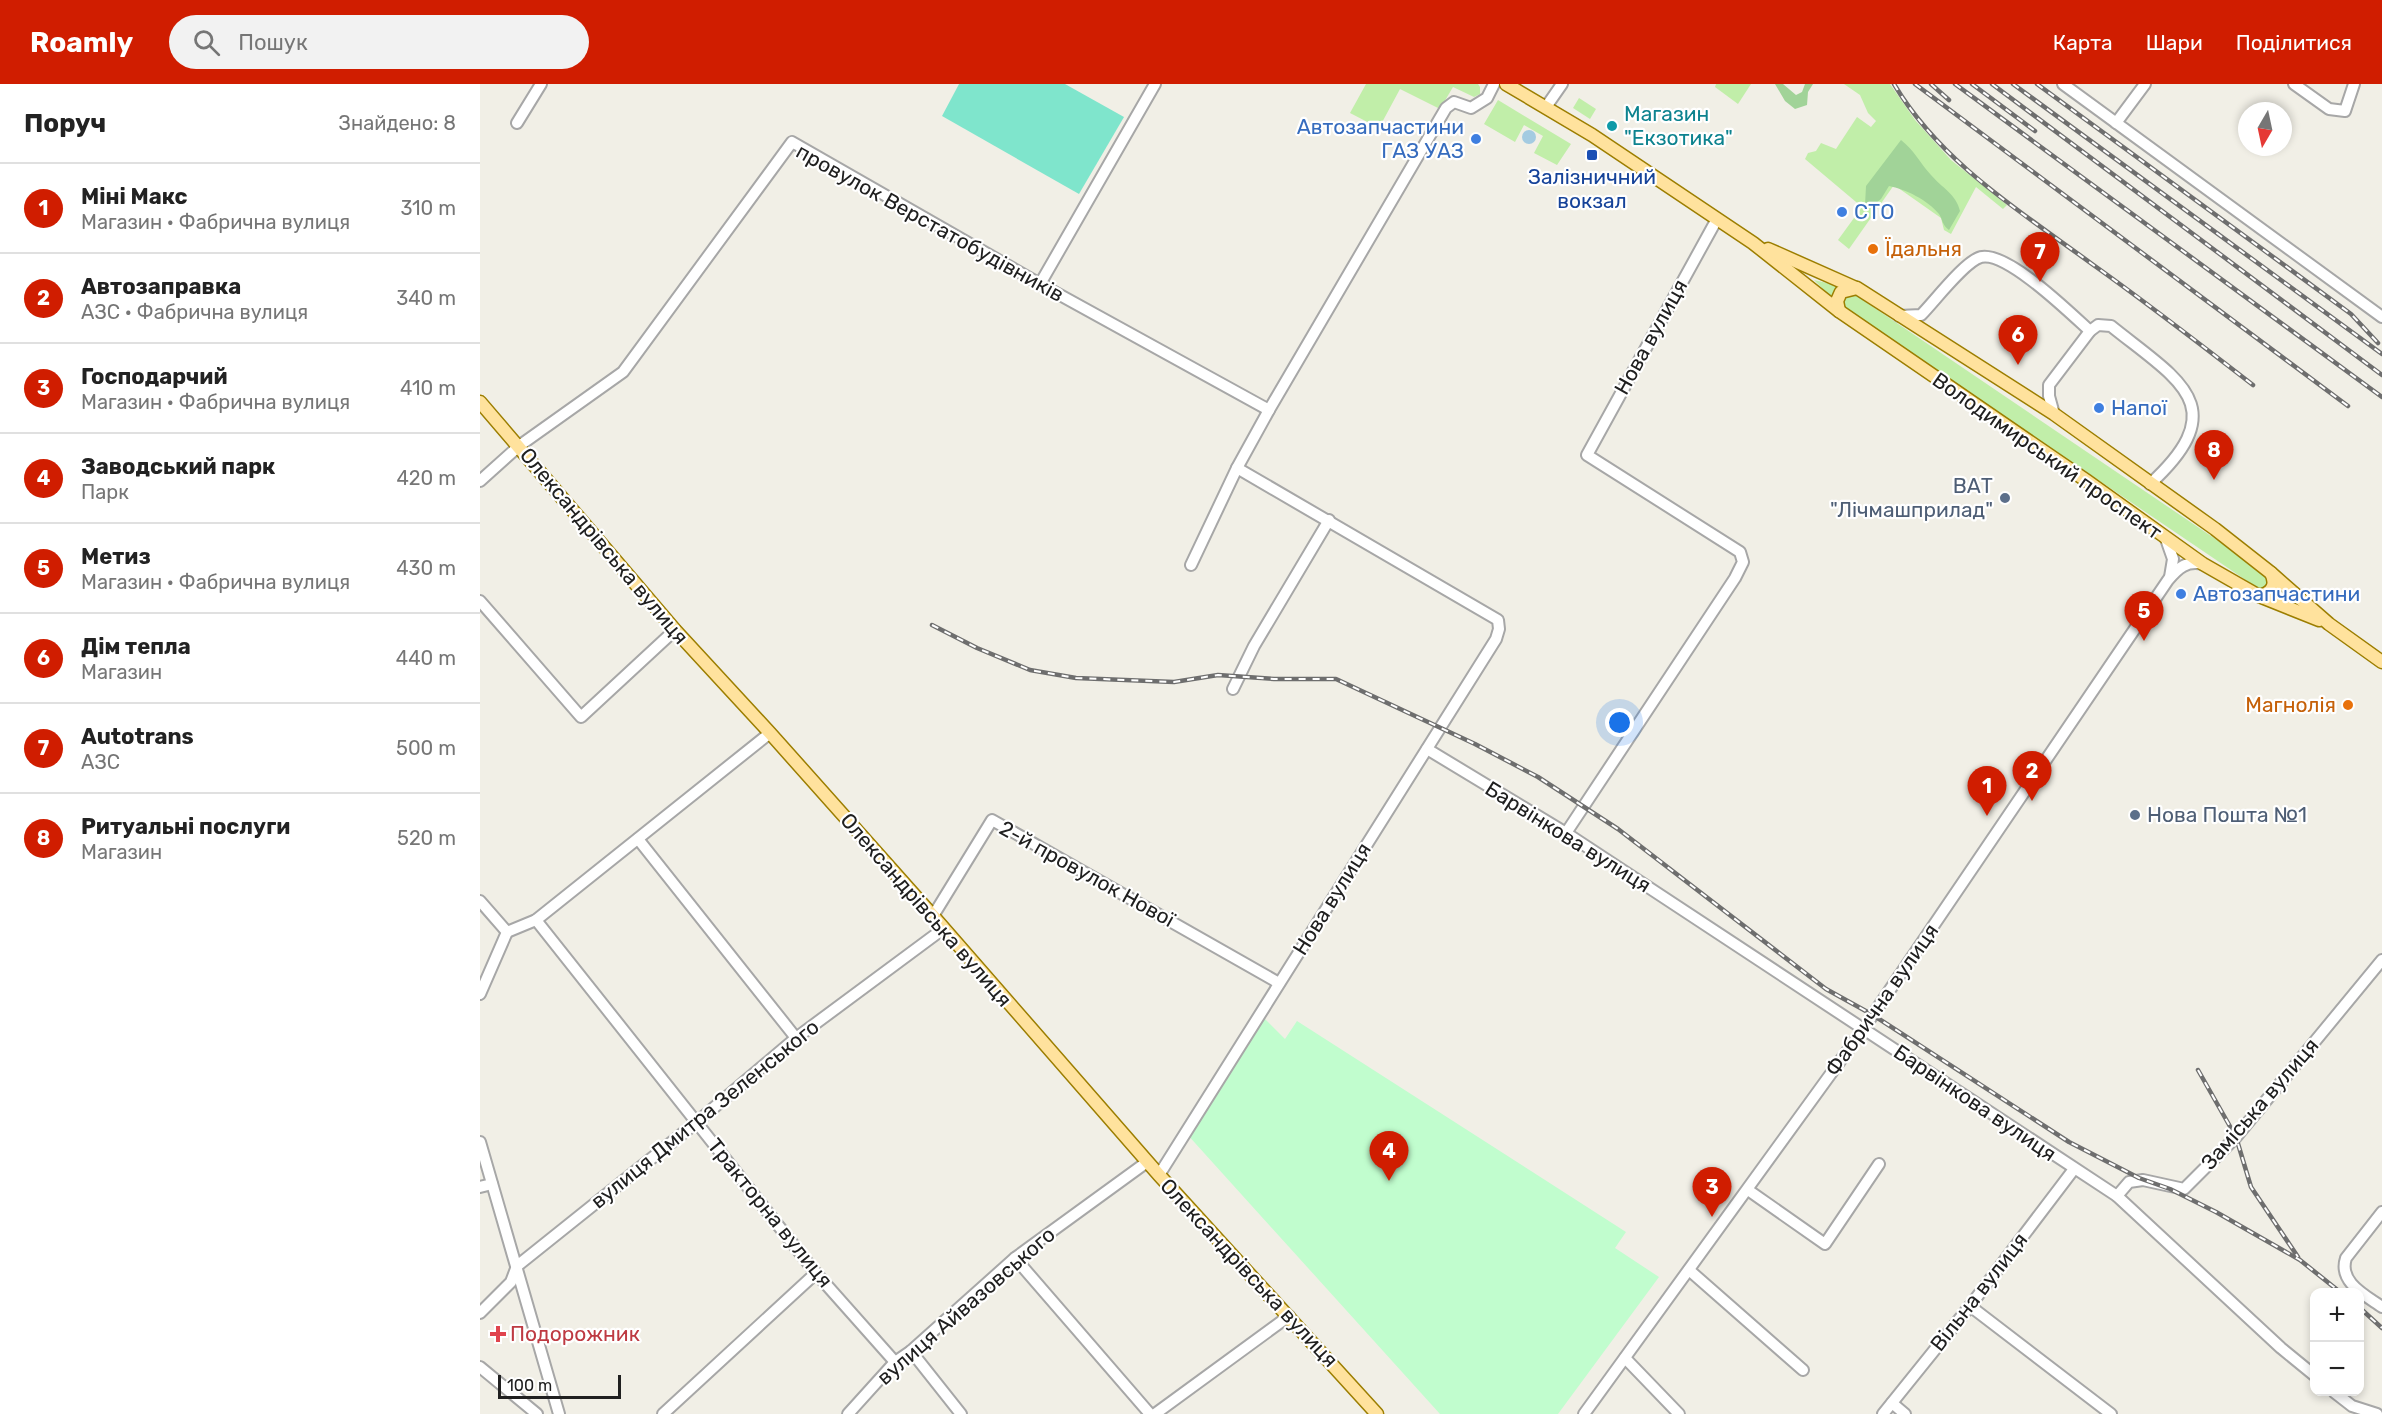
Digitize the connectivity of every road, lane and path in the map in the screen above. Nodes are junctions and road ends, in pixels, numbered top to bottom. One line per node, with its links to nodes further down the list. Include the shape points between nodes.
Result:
1 (542, 84): 11 (street)
2 (1155, 84): 15 (street)
3 (1494, 84): 22 (street, via 1486,98 1471,108 1455,102 1446,108)
4 (1506, 84): 10 (main road, Володимирський проспект)
5 (1562, 84): 10 (street)
6 (2063, 84): 12 (street)
7 (2145, 84): 12 (street)
8 (2294, 84): 9 (street, via 2329,109 2345,111)
9 (2354, 84)
10 (1546, 107): 13 (main road, Володимирський проспект)
11 (517, 123)
12 (2116, 123): 19 (street)
13 (1717, 219): 14 (main road, Володимирський проспект); 44 (street, Нова вулиця, via 1587,455 1740,552 1743,561)
14 (1753, 243): 16 (main road, Володимирський проспект); 17 (main road, Володимирський проспект)
15 (1040, 284): 22 (street, провулок Верстатобудівників); 24 (street, провулок Верстатобудівників, via 792,142 623,372)
16 (1857, 288): 17 (main road, via 1841,292); 18 (main road, Володимирський проспект)
17 (1839, 311): 29 (main road, Володимирський проспект)
18 (1899, 316): 20 (street, via 1921,315 1968,265 1981,257 1995,258 2029,278); 23 (main road, Володимирський проспект)
19 (2382, 317)
20 (2090, 330): 23 (street, via 2049,384); 27 (street, via 2111,326 2189,396 2194,418 2188,436 2175,460)
21 (480, 402): 24 (main road, Олександрівська вулиця)
22 (1269, 410): 25 (street)
23 (2054, 414): 27 (main road, Володимирський проспект)
24 (519, 446): 26 (street); 39 (main road, Олександрівська вулиця)
25 (1237, 468): 28 (street); 32 (street)
26 (480, 481)
27 (2150, 484): 34 (main road, Володимирський проспект)
28 (1329, 520): 41 (street); 43 (street, Нова вулиця, via 1497,620 1496,639)
29 (2166, 539): 30 (street); 31 (main road, Володимирський проспект)
30 (2173, 559): 33 (street); 35 (street)
31 (2203, 564): 33 (street, via 2188,563); 36 (main road, Володимирський проспект)
32 (1191, 565)
33 (2182, 567): 35 (street)
34 (2271, 573): 36 (main road, via 2274,586); 38 (main road, Володимирський проспект)
35 (2169, 578): 54 (street, Фабрична вулиця)
36 (2259, 596): 38 (main road, Володимирський проспект)
37 (480, 601): 39 (street, via 581,717)
38 (2329, 624): 40 (main road, Володимирський проспект)
39 (675, 630): 42 (main road, Олександрівська вулиця)
40 (2382, 662)
41 (1233, 689)
42 (770, 733): 45 (street); 47 (main road, Олександрівська вулиця)
43 (1427, 749): 44 (street, Барвінкова вулиця); 52 (street, Нова вулиця)
44 (1566, 833): 54 (street, Барвінкова вулиця)
45 (638, 839): 48 (street); 55 (street)
46 (480, 901): 50 (street)
47 (933, 916): 49 (main road, Олександрівська вулиця); 52 (street, 2-й провулок Нової, via 992,820)
48 (536, 920): 50 (street); 56 (street, Тракторна вулиця)
49 (943, 929): 55 (street, вулиця Дмитра Зеленського); 58 (main road, Олександрівська вулиця)
50 (507, 932): 53 (street)
51 (2382, 960): 65 (street, Заміська вулиця, via 2236,1137 2184,1190 2143,1179 2128,1182)
52 (1279, 982): 61 (street, Нова вулиця)
53 (480, 994)
54 (1864, 1029): 60 (street, Барвінкова вулиця); 64 (street, Фабрична вулиця)
55 (796, 1038): 56 (street, вулиця Дмитра Зеленського)
56 (697, 1122): 68 (street, вулиця Дмитра Зеленського); 70 (street, Тракторна вулиця)
57 (480, 1142): 62 (street)
58 (1147, 1162): 61 (main road, Олександрівська вулиця); 67 (street, вулиця Айвазовського)
59 (1879, 1164): 64 (street, via 1825,1244)
60 (2074, 1169): 65 (street, Барвінкова вулиця); 71 (street, Вільна вулиця)
61 (1159, 1175): 74 (main road, Олександрівська вулиця)
62 (492, 1185): 63 (street); 68 (street)
63 (480, 1187)
64 (1748, 1190): 69 (street, Фабрична вулиця)
65 (2116, 1196): 80 (street, Барвінкова вулиця)
66 (2382, 1212): 72 (street, via 2343,1267 2346,1277 2360,1292)
67 (1015, 1258): 75 (street, вулиця Айвазовського); 89 (street)
68 (517, 1266): 73 (street, вулиця Дмитра Зеленського, via 511,1282); 85 (street)
69 (1689, 1270): 76 (street, Фабрична вулиця); 79 (street)
70 (816, 1273): 77 (street, Тракторна вулиця); 86 (street)
71 (1970, 1306): 82 (street, Вільна вулиця); 96 (street)
72 (2382, 1307)
73 (480, 1312)
74 (1289, 1316): 90 (street); 91 (main road, Олександрівська вулиця)
75 (911, 1351): 77 (street, вулиця Айвазовського); 88 (street)
76 (1625, 1358): 92 (street, Фабрична вулиця); 93 (street)
77 (896, 1362): 87 (street, вулиця Айвазовського)
78 (480, 1368): 84 (street)
79 (1803, 1370)
80 (2310, 1372)
81 (2337, 1396): 83 (street)
82 (1892, 1403): 94 (street, Вільна вулиця); 95 (street)
83 (2348, 1410): 97 (street)
84 (537, 1414)
85 (559, 1414)
86 (663, 1414)
87 (848, 1414)
88 (961, 1414)
89 (1150, 1414)
90 (1155, 1414)
91 (1377, 1414)
92 (1584, 1414)
93 (1679, 1414)
94 (1883, 1414)
95 (1905, 1414)
96 (2111, 1414)
97 (2377, 1414)

